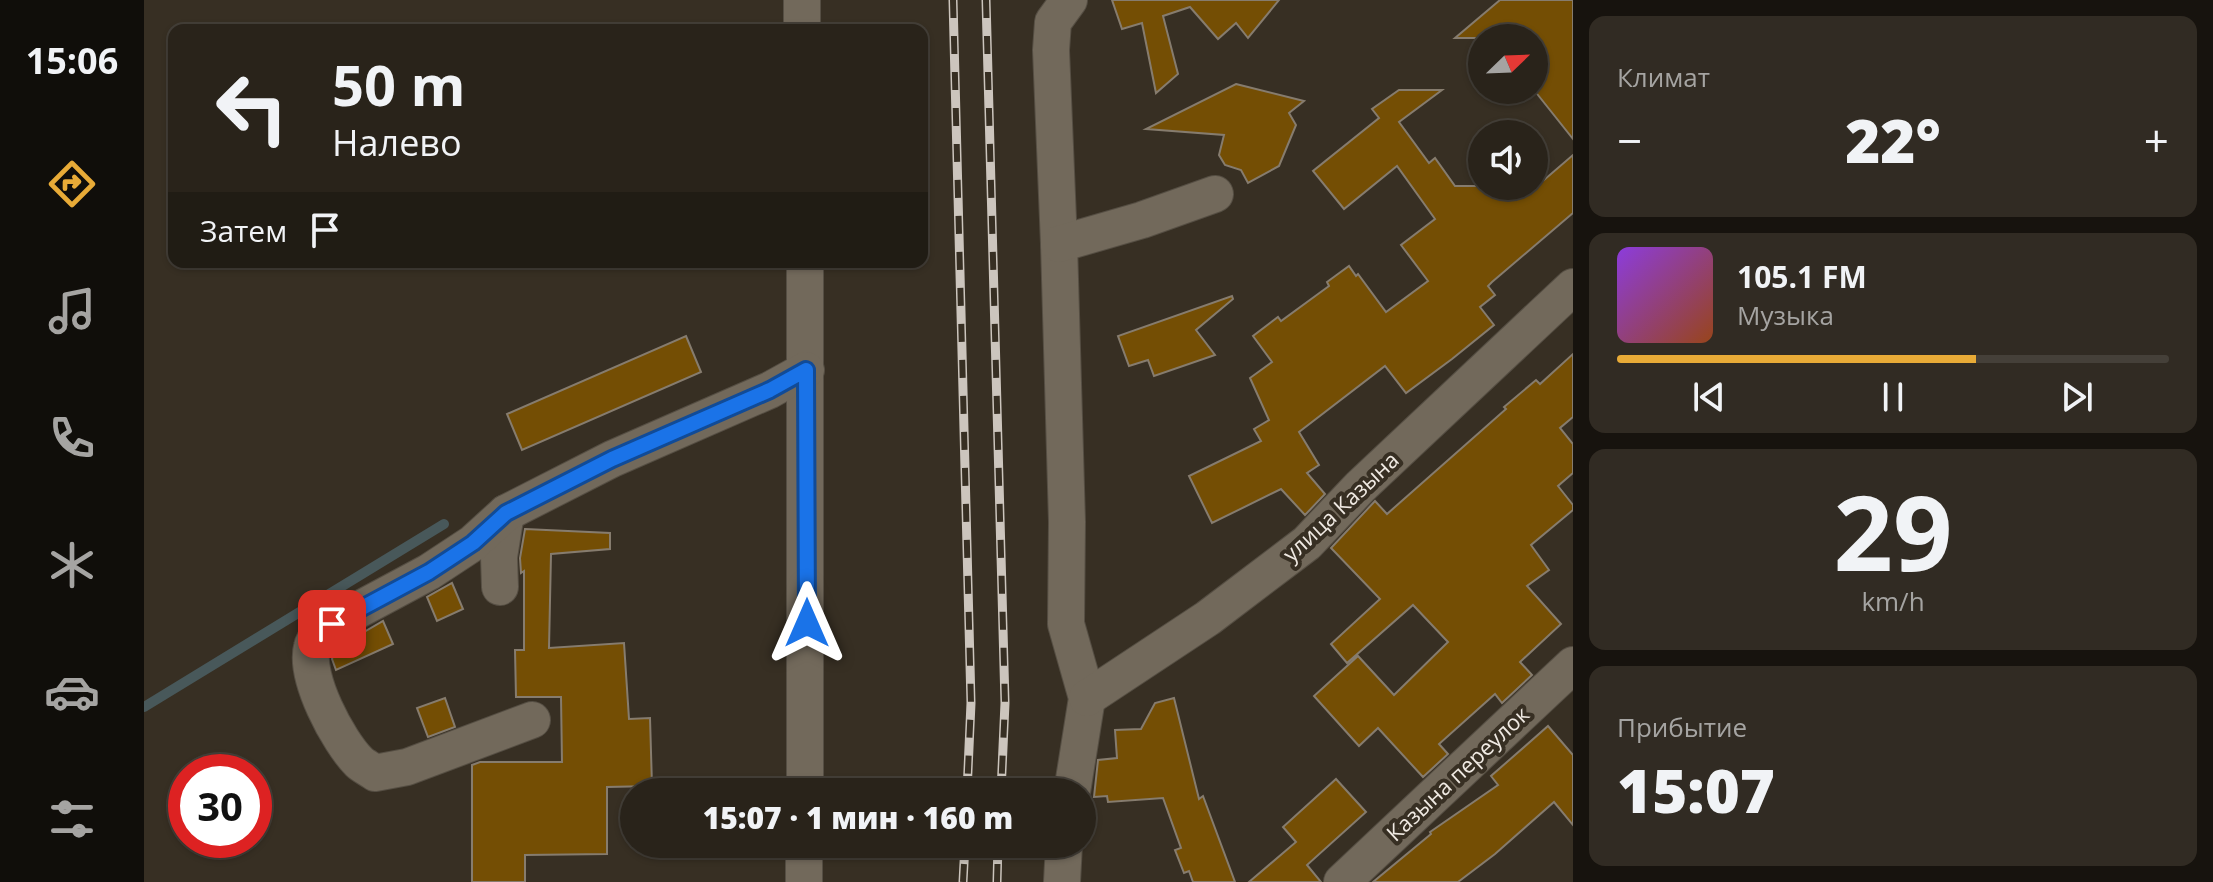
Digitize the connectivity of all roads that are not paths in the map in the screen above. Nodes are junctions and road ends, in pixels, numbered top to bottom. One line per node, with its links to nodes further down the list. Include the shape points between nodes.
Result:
1 (802, 0): 3 (street)
2 (1069, 0): 5 (street, via 1053,22 1051,50)
3 (802, 24)
4 (1215, 194): 5 (street)
5 (1059, 244): 12 (street, via 1066,624)
6 (805, 268): 8 (street)
7 (1573, 287): 12 (street, улица Казына, via 1307,543 1208,618)
8 (806, 370): 9 (street); 14 (street)
9 (506, 513): 10 (street); 13 (street, via 429,572 320,633 312,646 311,665 323,708 359,763 375,773 407,767)
10 (500, 587)
11 (1573, 665): 20 (street, Казына переулок)
12 (1087, 698): 15 (street)
13 (532, 720)
14 (805, 778)
15 (1074, 778)
16 (804, 858): 18 (street)
17 (1063, 858): 19 (street)
18 (804, 882)
19 (1062, 882)
20 (1342, 882)

